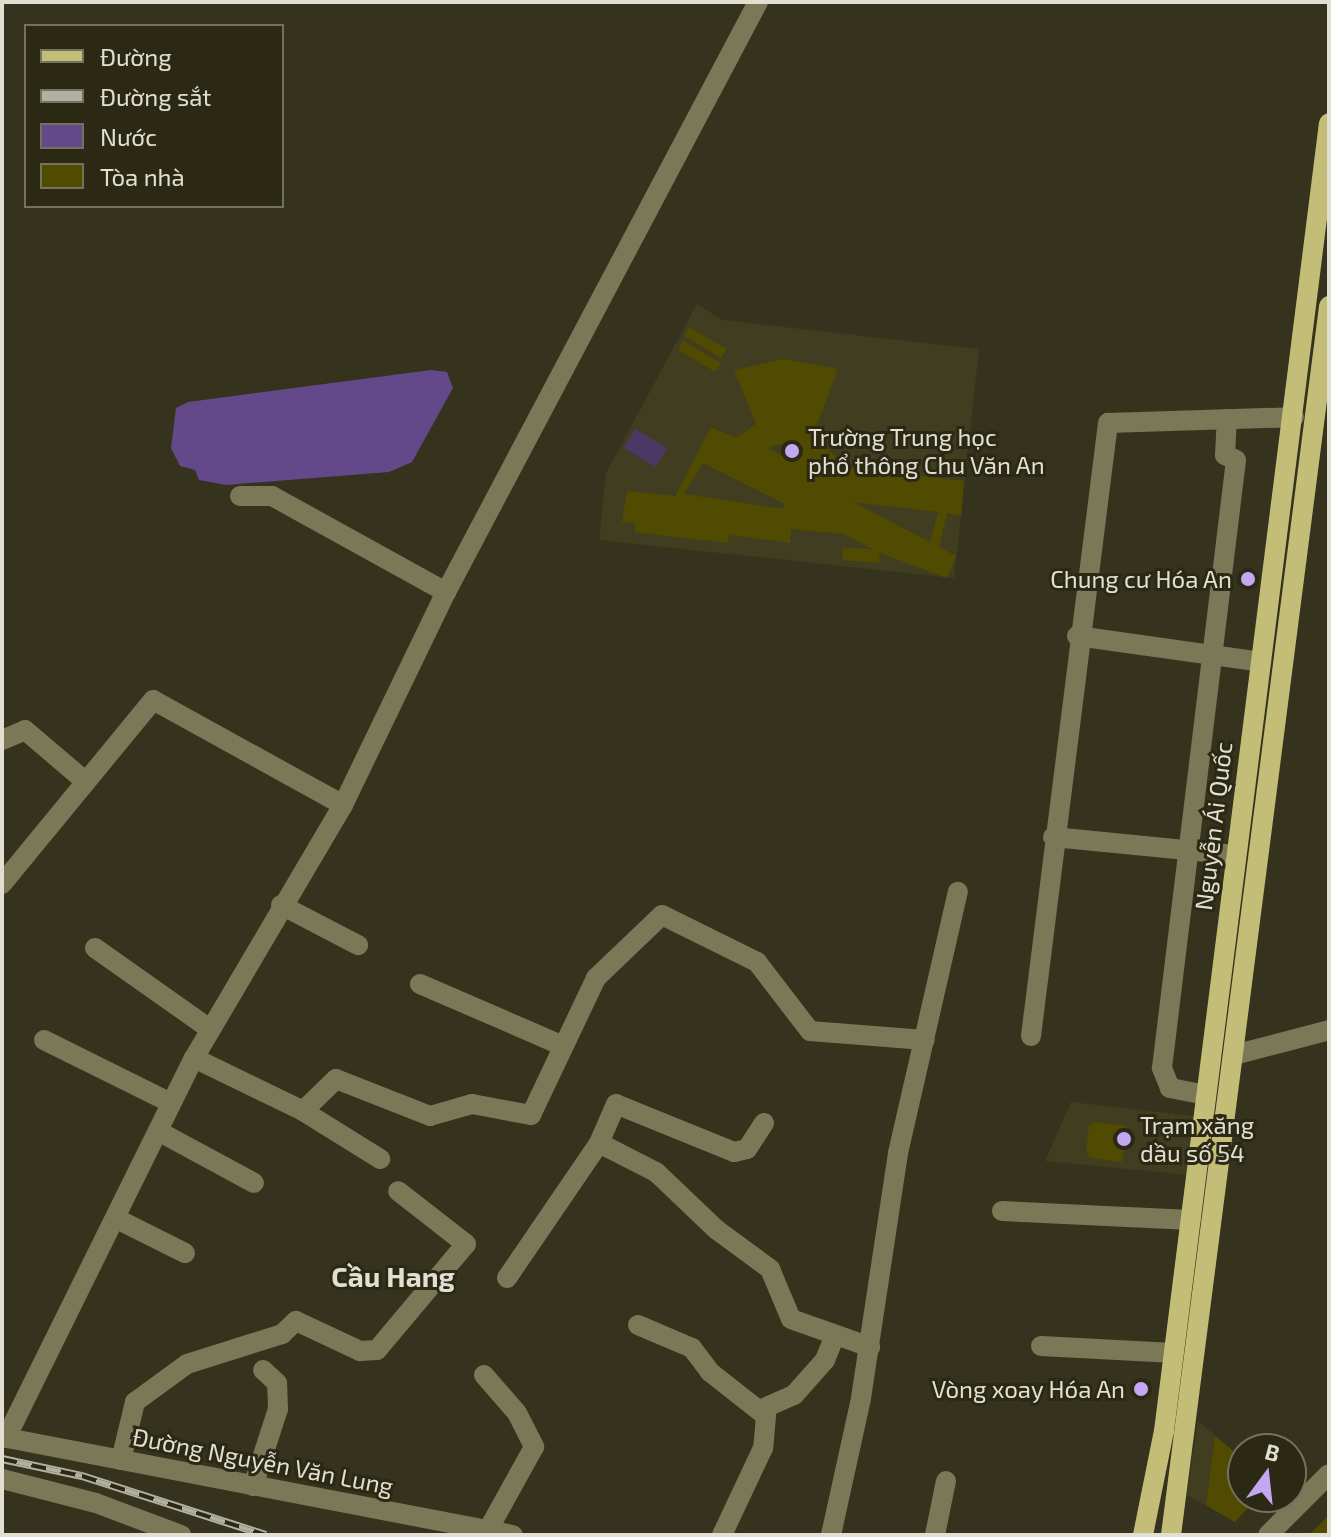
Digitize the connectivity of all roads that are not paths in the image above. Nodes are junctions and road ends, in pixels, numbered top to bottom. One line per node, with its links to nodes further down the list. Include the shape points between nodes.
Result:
1 (758, 2): 7 (street)
2 (1329, 123): 4 (main road, Nguyễn Ái Quốc)
3 (1329, 306): 29 (main road, Nguyễn Ái Quốc)
4 (1294, 417): 5 (street); 10 (main road, Nguyễn Ái Quốc)
5 (1227, 419): 8 (street, via 1108,423); 9 (street, via 1225,455 1236,460)
6 (240, 496): 7 (street, via 272,496)
7 (446, 592): 13 (street)
8 (1077, 636): 9 (street); 14 (street)
9 (1209, 654): 10 (street); 15 (street)
10 (1261, 662): 16 (main road, Nguyễn Ái Quốc)
11 (2, 740): 12 (street, via 25,730)
12 (86, 782): 13 (street, via 160,700); 17 (street)
13 (343, 805): 19 (street)
14 (1053, 837): 15 (street); 25 (street)
15 (1185, 850): 16 (street); 31 (street, via 1162,1074 1170,1088)
16 (1235, 855): 31 (main road, Nguyễn Ái Quốc)
17 (2, 884)
18 (958, 892): 27 (street)
19 (281, 905): 20 (street); 23 (street)
20 (358, 945)
21 (95, 948): 23 (street)
22 (420, 984): 28 (street)
23 (210, 1029): 30 (street)
24 (1329, 1030): 29 (street)
25 (1031, 1036)
26 (44, 1040): 32 (street)
27 (925, 1040): 28 (street, via 810,1031 757,962 662,915 596,978); 50 (street, via 898,1153)
28 (563, 1046): 33 (street, via 531,1115 472,1104 430,1116 336,1079)
29 (1234, 1055): 37 (main road, Nguyễn Ái Quốc)
30 (194, 1058): 32 (street); 33 (street)
31 (1206, 1095): 36 (main road, Nguyễn Ái Quốc)
32 (171, 1103): 35 (street)
33 (303, 1111): 39 (street)
34 (764, 1123): 38 (street, via 747,1149 734,1152 617,1104)
35 (158, 1131): 40 (street); 43 (street)
36 (1200, 1138): 37 (main road); 44 (main road, Nguyễn Ái Quốc)
37 (1223, 1142): 68 (main road, Nguyễn Ái Quốc)
38 (599, 1143): 46 (street); 48 (street, via 656,1172 717,1230 770,1269 791,1319)
39 (380, 1159)
40 (254, 1183)
41 (398, 1191): 56 (street, via 466,1244 377,1350 360,1351 296,1321 282,1334 187,1364 135,1402)
42 (1002, 1211): 44 (street)
43 (117, 1219): 45 (street); 55 (street)
44 (1191, 1220): 51 (main road, Nguyễn Ái Quốc)
45 (185, 1253)
46 (507, 1278)
47 (638, 1325): 54 (street, via 692,1348 710,1372)
48 (834, 1338): 50 (street); 54 (street, via 825,1360 794,1395)
49 (1041, 1346): 51 (street)
50 (870, 1347): 65 (street)
51 (1174, 1353): 67 (main road, Nguyễn Ái Quốc)
52 (263, 1370): 60 (street, via 277,1383 278,1409)
53 (484, 1375): 61 (street, via 517,1413 534,1447)
54 (762, 1409): 64 (street, via 768,1428 763,1448)
55 (4, 1438): 56 (street, Đường Nguyễn Văn Lung)
56 (121, 1460): 60 (street, Đường Nguyễn Văn Lung)
57 (1329, 1474): 69 (street)
58 (2, 1479): 62 (street, via 76,1496)
59 (946, 1481): 66 (street)
60 (253, 1486): 61 (street, Đường Nguyễn Văn Lung)
61 (488, 1530): 63 (street, Đường Nguyễn Văn Lung)
62 (181, 1535)
63 (513, 1535)
64 (722, 1535)
65 (831, 1535)
66 (935, 1535)
67 (1143, 1535)
68 (1171, 1535)
69 (1268, 1535)

